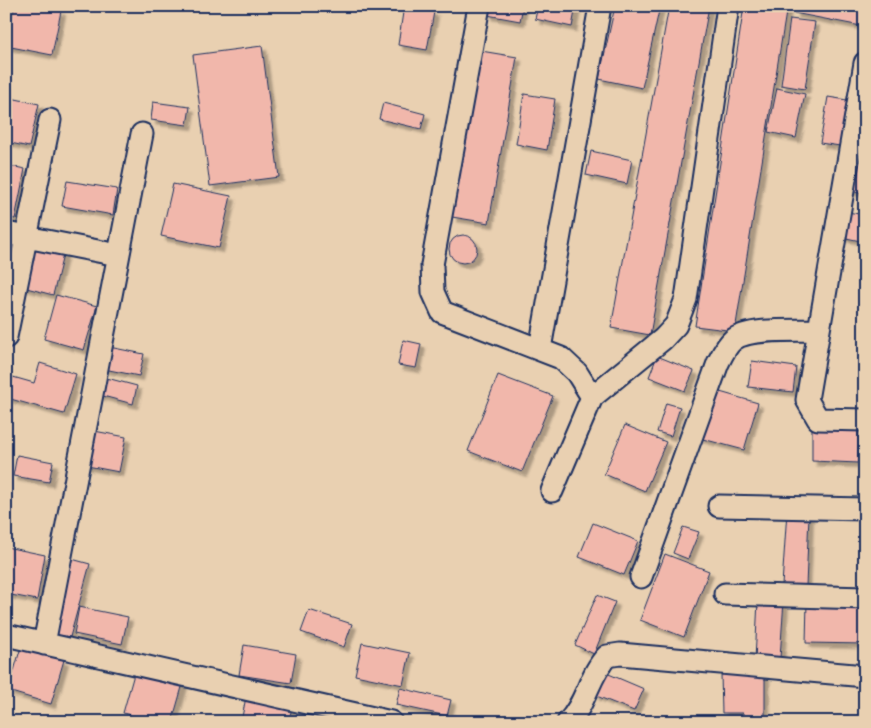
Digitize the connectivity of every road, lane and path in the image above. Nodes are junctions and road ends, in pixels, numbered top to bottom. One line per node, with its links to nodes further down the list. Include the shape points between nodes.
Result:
1 (479, 6): 11 (street, via 432,265 433,292 442,312)
2 (600, 6): 11 (street)
3 (728, 6): 12 (street, via 686,299 676,325 663,339)
4 (865, 63): 9 (street)
5 (50, 120): 7 (street)
6 (142, 134): 8 (street)
7 (16, 235): 8 (street); 10 (street)
8 (118, 255): 21 (street)
9 (819, 330): 13 (street, via 807,400 818,419); 17 (street, via 751,333 734,339 725,350)
10 (6, 337)
11 (540, 349): 12 (street, via 561,358 577,373)
12 (592, 397): 14 (street)
13 (865, 420)
14 (552, 491)
15 (719, 506): 16 (street)
16 (865, 509)
17 (641, 577)
18 (725, 594): 19 (street)
19 (865, 598)
20 (6, 635): 21 (street)
21 (44, 644): 23 (street)
22 (865, 676): 24 (street, via 620,654 607,656 599,664)
23 (391, 722)
24 (568, 722)

